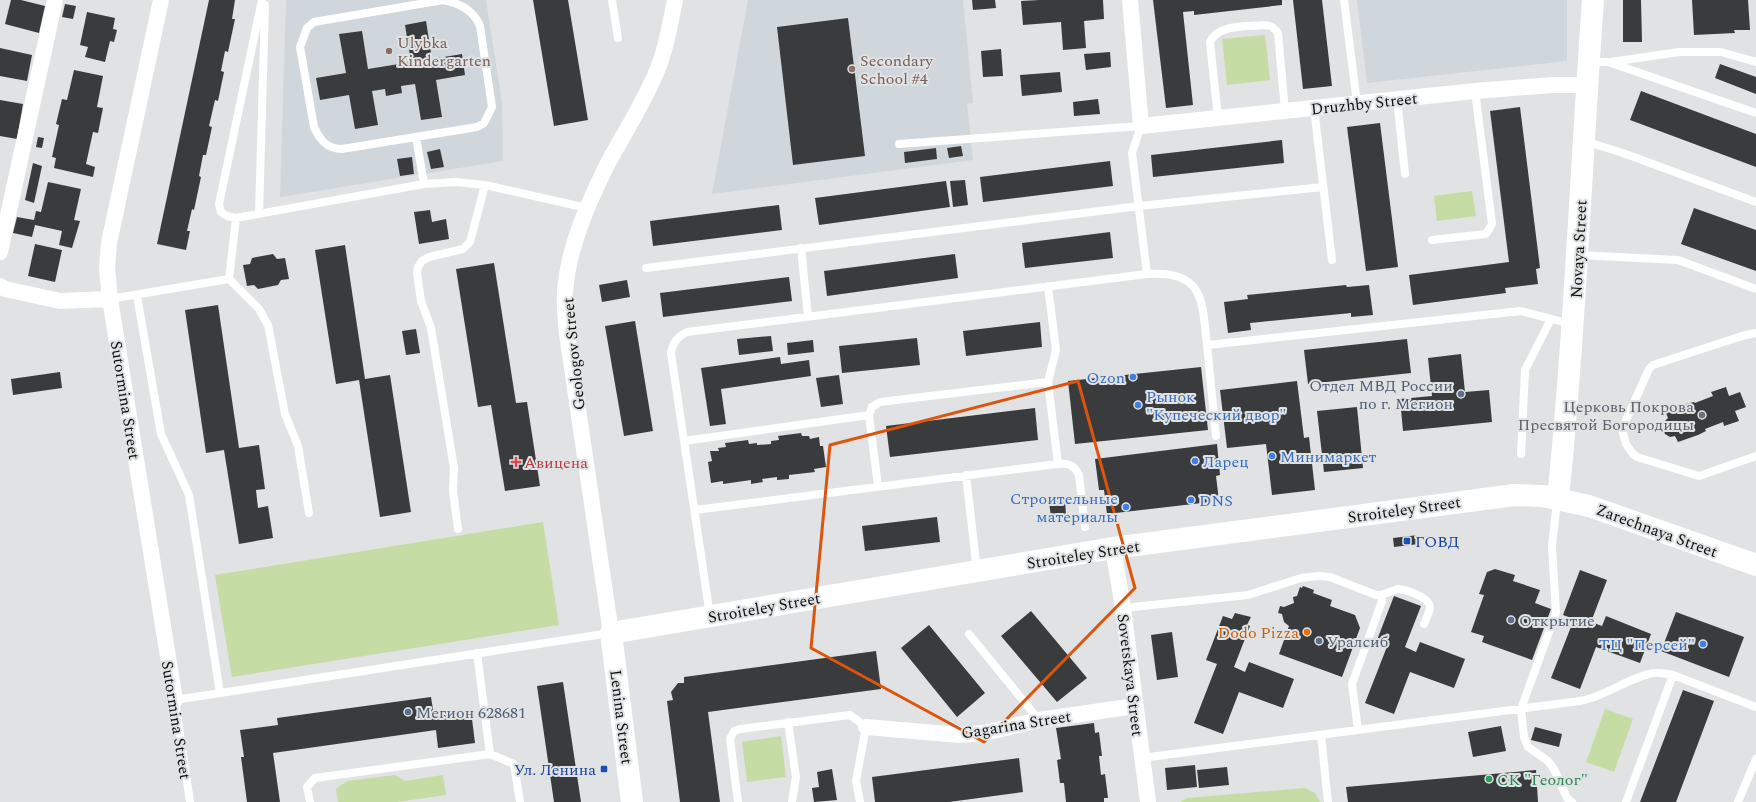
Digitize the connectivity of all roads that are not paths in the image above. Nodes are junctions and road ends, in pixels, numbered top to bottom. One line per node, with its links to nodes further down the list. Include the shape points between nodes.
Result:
1 (55, 0): 35 (street)
2 (161, 0): 45 (street, Sutormina Street, via 109,243 107,268)
3 (264, 0): 31 (lane); 32 (lane, via 219,204 221,212)
4 (612, 0): 9 (lane)
5 (675, 0): 30 (street, Geologov Street, via 657,72)
6 (1130, 0): 20 (street)
7 (1344, 0): 15 (lane)
8 (1593, 0): 10 (main road, Novaya Street)
9 (618, 38)
10 (1598, 62): 11 (lane, via 1679,52 1722,52); 12 (main road, Novaya Street); 18 (lane)
11 (1756, 62)
12 (1587, 85): 13 (street, Druzhby Street); 22 (main road, Novaya Street)
13 (1475, 91): 14 (street, Druzhby Street); 33 (lane, via 1492,224 1486,234)
14 (1397, 99): 15 (street, Druzhby Street); 24 (lane)
15 (1356, 104): 16 (street, Druzhby Street)
16 (1314, 108): 17 (street, Druzhby Street); 27 (lane)
17 (1285, 111): 19 (street, Druzhby Street); 19 (lane, via 1278,33 1269,25 1263,25 1222,30 1213,36 1210,42)
18 (1756, 113)
19 (1218, 118): 20 (street, Druzhby Street)
20 (1141, 126): 23 (lane); 29 (lane, via 1132,153)
21 (416, 137): 21 (lane, via 342,149 336,149 319,139 314,127 300,47 307,28 314,22 434,1 450,2 468,10 480,26 491,112 484,123 477,127); 25 (lane)
22 (1584, 143): 28 (lane, via 1616,150); 36 (main road, Novaya Street)
23 (899, 144)
24 (1406, 174)
25 (424, 184): 26 (lane, via 456,182); 31 (lane)
26 (485, 185): 30 (lane); 64 (lane, via 470,242 463,249 422,261 417,273 421,301 431,328 454,468 453,492)
27 (1323, 187): 29 (lane); 37 (lane)
28 (1756, 202)
29 (1139, 206): 34 (lane); 39 (lane)
30 (587, 208): 72 (street, Geologov Street, via 569,268 565,314)
31 (259, 214): 32 (lane)
32 (236, 218): 40 (lane)
33 (1432, 240)
34 (801, 248): 38 (lane); 46 (lane)
35 (0, 252)
36 (1578, 255): 43 (lane, via 1678,260); 48 (main road, Novaya Street)
37 (1332, 260)
38 (646, 268)
39 (1147, 274): 42 (lane); 50 (lane, via 1177,275 1194,287 1202,301)
40 (229, 279): 44 (lane); 62 (lane, via 259,309 268,325 285,414 298,446)
41 (0, 286): 45 (street, via 60,301)
42 (1048, 286): 46 (lane); 51 (lane, via 1056,350)
43 (1756, 289)
44 (137, 296): 45 (lane); 76 (lane, via 161,434 189,495)
45 (110, 299): 77 (street, Sutormina Street)
46 (808, 316): 54 (lane, via 687,332 679,336 672,345 671,353)
47 (1551, 319): 48 (lane); 50 (lane, via 1521,311); 55 (lane, via 1525,370)
48 (1574, 324): 60 (main road, Novaya Street)
49 (1756, 333): 56 (lane, via 1653,366 1649,369 1622,429 1629,450 1637,457 1692,476 1705,476)
50 (1207, 345): 53 (lane)
51 (1048, 382): 52 (lane, via 880,402 872,407); 57 (lane)
52 (869, 415): 54 (lane); 59 (lane)
53 (1216, 436)
54 (684, 441): 61 (lane)
55 (1521, 454)
56 (1756, 456)
57 (1058, 464): 58 (lane); 63 (lane, via 1067,463 1076,468)
58 (966, 475): 59 (lane); 67 (lane)
59 (878, 486): 61 (lane)
60 (1558, 498): 65 (main road, Stroiteley Street, via 1532,495 1495,497); 66 (main road, Zarechnaya Street, via 1599,509); 80 (lane, via 1552,546 1556,613)
61 (695, 510): 70 (lane)
62 (309, 513)
63 (1085, 527)
64 (458, 529)
65 (1113, 548): 67 (main road, Stroiteley Street); 69 (street, Sovetskaya Street)
66 (1756, 565)
67 (977, 572): 70 (main road, Stroiteley Street)
68 (1381, 595): 69 (lane, via 1318,576 1300,578 1248,595); 71 (lane, via 1398,589 1424,599 1430,609); 84 (lane, via 1382,601 1352,684)
69 (1123, 608): 78 (street, Sovetskaya Street)
70 (710, 616): 72 (main road, Stroiteley Street)
71 (1424, 624)
72 (611, 633): 74 (lane); 92 (main road, Lenina Street)
73 (969, 634): 81 (lane)
74 (477, 653): 76 (lane); 86 (lane)
75 (1673, 675): 79 (lane); 80 (lane, via 1649,673 1591,699); 99 (lane)
76 (220, 693): 77 (lane)
77 (175, 700): 89 (lane, Sutormina Street)
78 (1136, 706): 81 (street, Gagarina Street); 87 (street, Sovetskaya Street)
79 (1756, 707)
80 (1521, 709): 84 (lane); 98 (lane, via 1524,737 1528,747 1548,761 1567,798)
81 (1039, 720): 83 (street, Gagarina Street, via 984,733 960,735)
82 (788, 722): 83 (lane, via 850,715); 93 (lane, via 740,729 731,735); 94 (lane, via 796,777)
83 (866, 727): 95 (lane, via 856,781)
84 (1358, 730): 85 (lane)
85 (1321, 735): 87 (lane); 97 (lane)
86 (490, 754): 90 (lane, via 315,778 307,787); 91 (lane, via 514,764)
87 (1142, 758): 96 (street, Sovetskaya Street)
88 (1756, 759): 100 (lane)
89 (190, 802)
90 (310, 802)
91 (520, 802)
92 (632, 802)
93 (738, 802)
94 (792, 802)
95 (860, 802)
96 (1148, 802)
97 (1328, 802)
98 (1572, 802)
99 (1626, 802)
100 (1738, 802)

